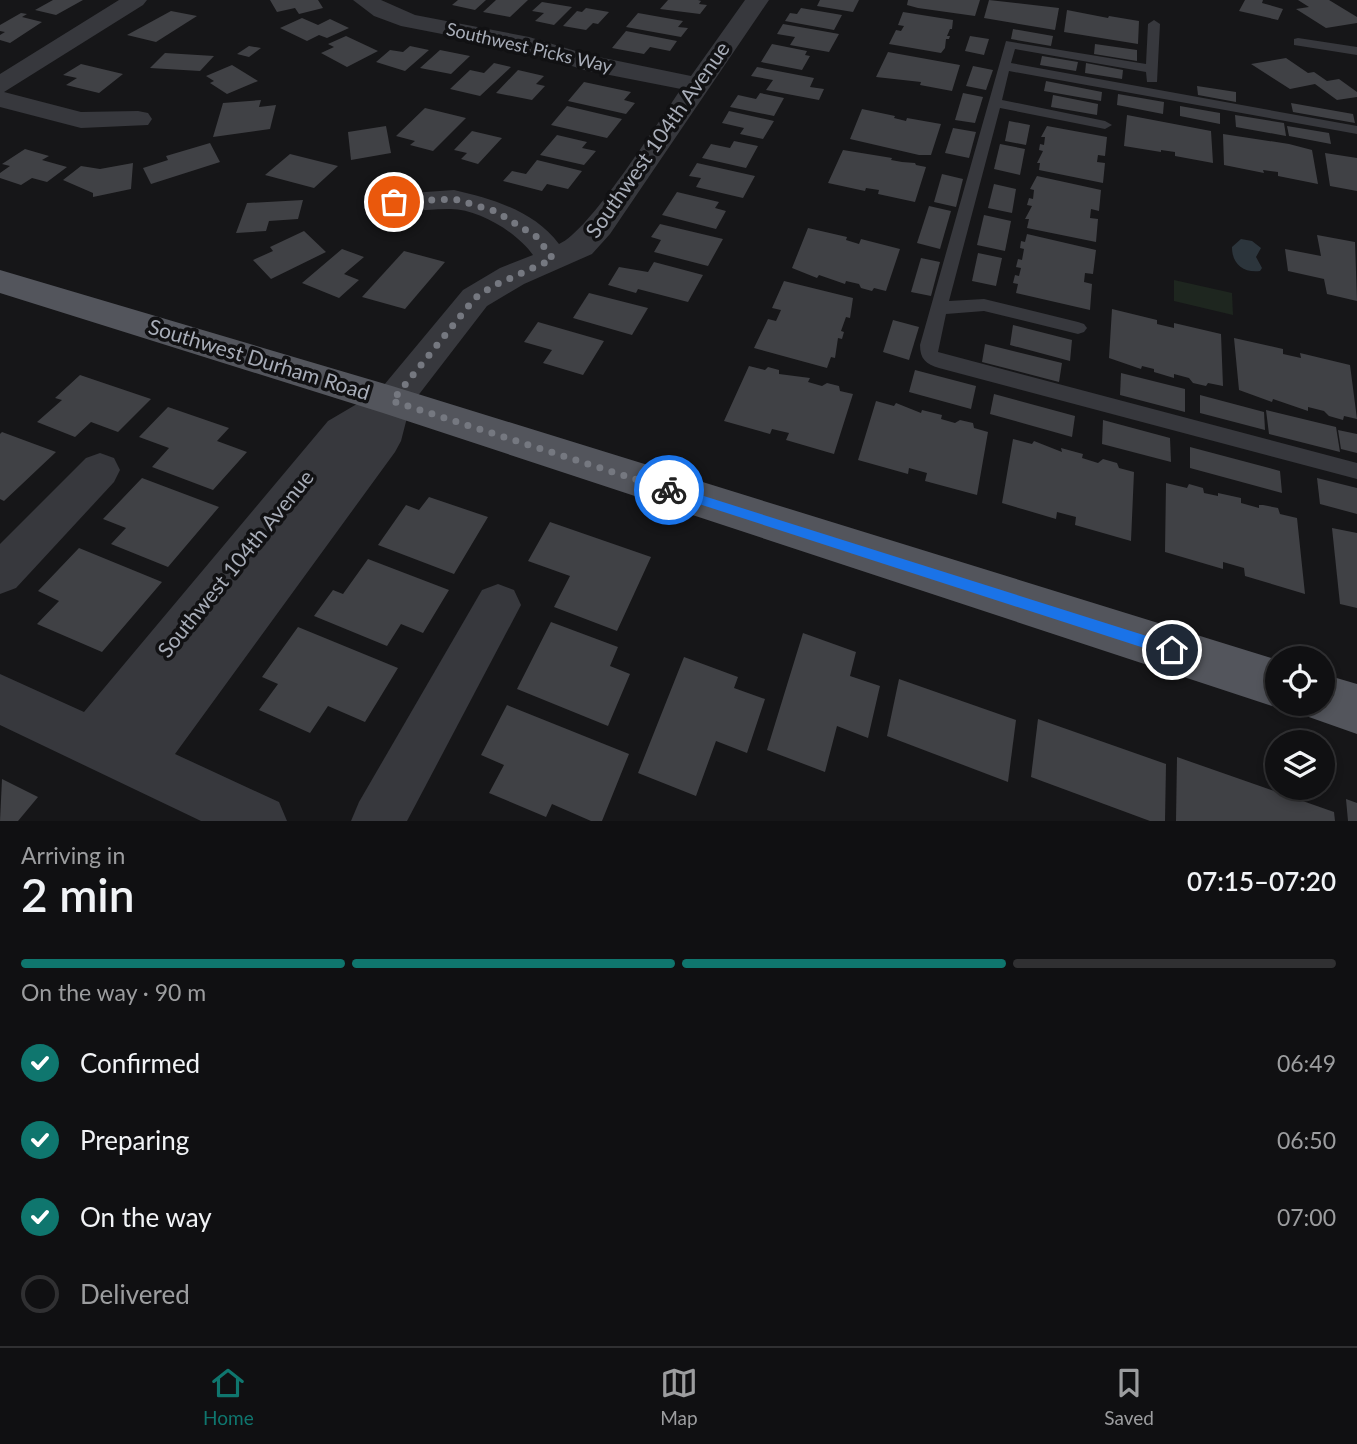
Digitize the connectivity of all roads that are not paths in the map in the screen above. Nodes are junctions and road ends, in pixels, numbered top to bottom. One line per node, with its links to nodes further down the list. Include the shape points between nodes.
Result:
1 (135, 0): 9 (street)
2 (365, 0): 10 (street, Southwest Picks Way, via 409,20)
3 (757, 0): 10 (street, Southwest 104th Avenue)
4 (1154, 24): 8 (lane)
5 (1297, 42): 6 (lane)
6 (1357, 51)
7 (1005, 66): 8 (lane, via 1010,44); 11 (lane); 13 (lane)
8 (1152, 69): 11 (lane)
9 (0, 85)
10 (698, 85): 18 (street, Southwest 104th Avenue, via 599,227 581,247)
11 (1151, 93): 16 (lane)
12 (0, 99): 14 (street, via 82,120)
13 (995, 103): 15 (lane); 20 (lane)
14 (138, 119)
15 (1105, 125)
16 (1357, 130)
17 (394, 202): 18 (street, via 454,199 495,211 537,237)
18 (553, 259): 22 (street, Southwest 104th Avenue, via 475,298)
19 (0, 281): 22 (main road, Southwest Durham Road)
20 (940, 308): 21 (lane, via 984,305); 24 (lane, via 929,345 929,355 939,361)
21 (1078, 328)
22 (392, 401): 27 (main road, Southwest Durham Road); 31 (street, Southwest 104th Avenue, via 380,441)
23 (100, 470): 25 (street)
24 (1357, 471)
25 (0, 574)
26 (498, 605): 33 (street)
27 (1265, 680)
28 (0, 699): 31 (street)
29 (1335, 703): 30 (main road)
30 (1357, 709)
31 (114, 753): 32 (street)
32 (260, 821)
33 (378, 821)

